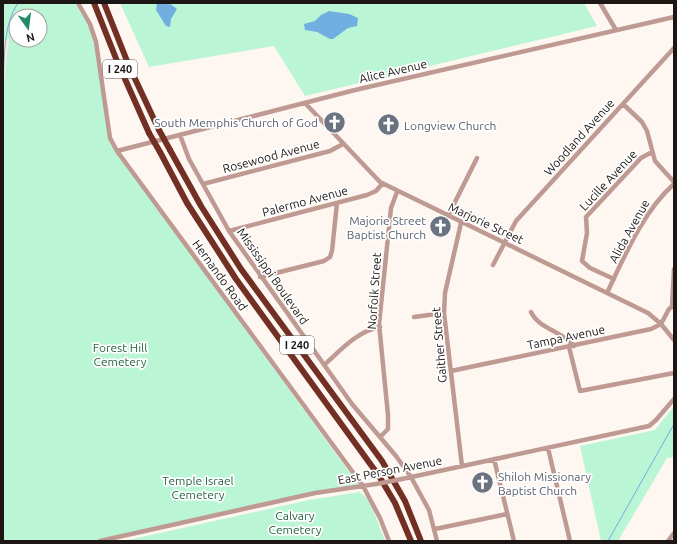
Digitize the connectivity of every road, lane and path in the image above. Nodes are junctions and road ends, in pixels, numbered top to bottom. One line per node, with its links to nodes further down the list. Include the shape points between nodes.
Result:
1 (78, 3): 12 (street, Hernando Road, via 90,24 96,42 110,138)
2 (94, 3): 52 (highway, I 240, bridge, via 150,133 187,203 230,270 379,476 395,502)
3 (104, 3): 53 (highway, I 240, bridge, via 129,66 159,130 201,206 241,269 385,466 405,501)
4 (600, 3): 6 (street)
5 (674, 17): 6 (street, Alice Avenue)
6 (616, 30): 8 (street, Alice Avenue)
7 (674, 48): 9 (street, Woodland Avenue)
8 (306, 103): 10 (street, Alice Avenue); 11 (street, Marjorie Street)
9 (623, 104): 13 (street, via 642,122); 23 (street, Woodland Avenue, via 516,221)
10 (180, 135): 12 (street, Alice Avenue); 16 (street, Mississippi Boulevard, via 189,159)
11 (343, 144): 16 (street, Rosewood Avenue, via 330,151); 17 (street, Marjorie Street)
12 (117, 151): 46 (street, Hernando Road)
13 (652, 152): 15 (street, via 655,161); 27 (street, Lucille Avenue, via 641,158 586,217 587,233 582,261 590,268)
14 (477, 158): 20 (street)
15 (674, 183): 27 (street, Alida Avenue, via 650,210)
16 (203, 184): 22 (street, Mississippi Boulevard)
17 (382, 184): 18 (street, Marjorie Street); 19 (street, Palermo Avenue, via 372,193)
18 (397, 192): 20 (street, Marjorie Street); 34 (street, Norfolk Street, via 391,208)
19 (337, 203): 22 (street, Palermo Avenue); 26 (street, via 330,257 324,261)
20 (448, 216): 21 (street, Marjorie Street)
21 (461, 223): 23 (street, Marjorie Street); 31 (street, Gaither Street, via 445,293)
22 (229, 231): 26 (street, Mississippi Boulevard)
23 (505, 243): 24 (street, Woodland Avenue); 28 (street, Marjorie Street)
24 (493, 265)
25 (674, 268): 29 (street)
26 (260, 277): 37 (street, Mississippi Boulevard)
27 (614, 279): 28 (street, Alida Avenue)
28 (607, 293): 33 (street, Marjorie Street, via 648,313)
29 (673, 306): 33 (street)
30 (531, 312): 36 (street, via 537,322 567,338)
31 (444, 313): 32 (street); 38 (street, Gaither Street)
32 (414, 317)
33 (662, 324): 35 (street, Marjorie Street); 36 (street, Tampa Avenue, via 651,329)
34 (380, 327): 37 (street, via 358,335); 41 (street, Norfolk Street, via 388,429)
35 (674, 340)
36 (572, 346): 38 (street, Tampa Avenue); 39 (street, via 580,391)
37 (324, 366): 41 (street, Mississippi Boulevard)
38 (452, 371): 44 (street, Gaither Street)
39 (674, 373)
40 (674, 399): 42 (street, East Person Avenue, via 648,426)
41 (380, 437): 45 (street, Mississippi Boulevard)
42 (548, 448): 43 (street, East Person Avenue); 56 (street)
43 (494, 459): 44 (street, East Person Avenue); 47 (street)
44 (462, 466): 45 (street, East Person Avenue)
45 (411, 477): 46 (street, East Person Avenue, bridge); 48 (street, Mississippi Boulevard, via 429,510)
46 (363, 486): 50 (street, East Person Avenue, via 315,493); 51 (street, Hernando Road)
47 (507, 514): 48 (street); 55 (street)
48 (435, 529): 54 (street, Mississippi Boulevard)
49 (674, 534): 57 (street)
50 (100, 541)
51 (389, 541)
52 (411, 541)
53 (421, 541)
54 (437, 541)
55 (514, 541)
56 (570, 541)
57 (668, 541)

